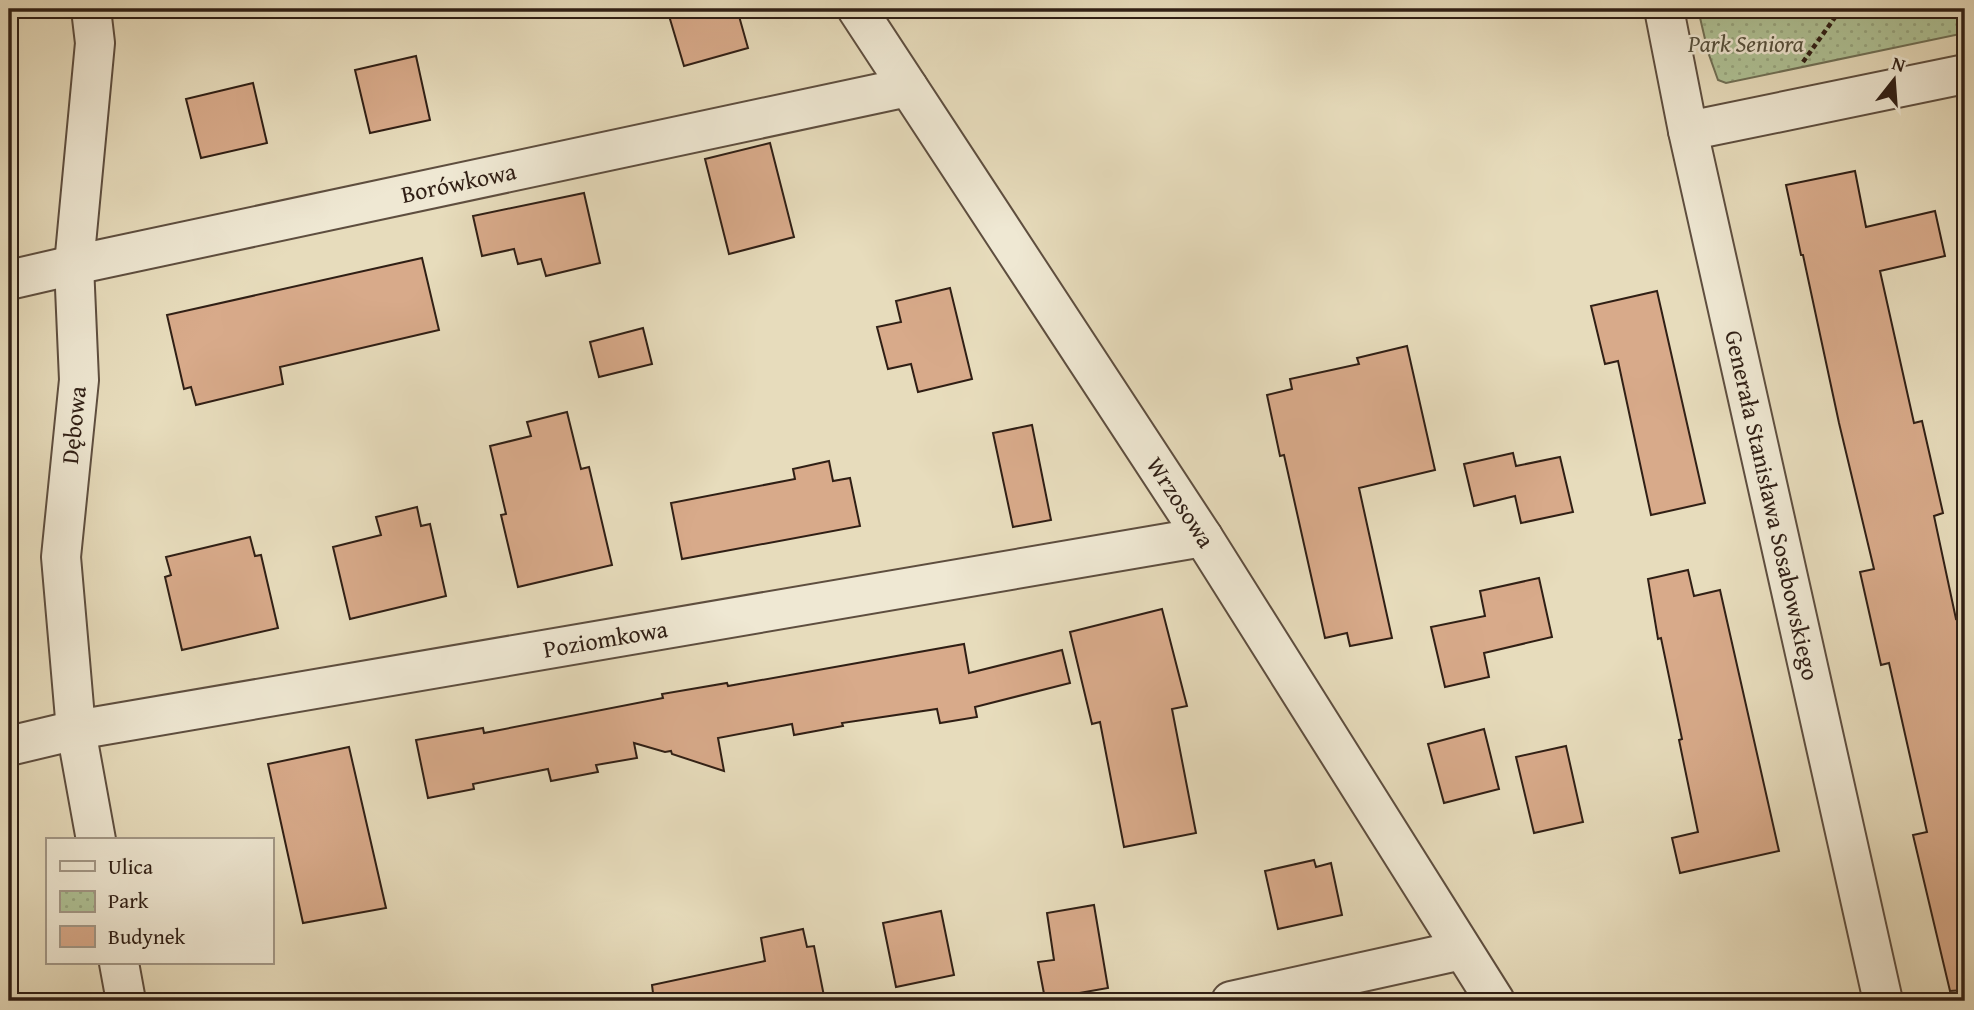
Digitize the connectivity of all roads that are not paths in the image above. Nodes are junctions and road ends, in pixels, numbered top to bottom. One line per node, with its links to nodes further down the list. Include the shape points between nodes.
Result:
1 (92, 9): 7 (street, Dębowa, via 95,43)
2 (857, 9): 5 (street, Wrzosowa)
3 (1664, 9): 6 (street, Generała Stanisława Sosabowskiego)
4 (1965, 74): 6 (street)
5 (908, 87): 7 (street, Borówkowa); 9 (street, Wrzosowa)
6 (1688, 131): 18 (street, Generała Stanisława Sosabowskiego)
7 (74, 265): 8 (street, Borówkowa); 10 (street, Dębowa, via 79,380 61,557)
8 (9, 281)
9 (1203, 537): 10 (street, Poziomkowa); 13 (street, Wrzosowa)
10 (76, 730): 11 (street, Poziomkowa); 12 (street, Dębowa)
11 (9, 746)
12 (96, 838)
13 (1462, 950): 16 (street); 17 (street, Wrzosowa)
14 (119, 964): 15 (street)
15 (126, 1001)
16 (1231, 1001)
17 (1495, 1001)
18 (1883, 1001)

